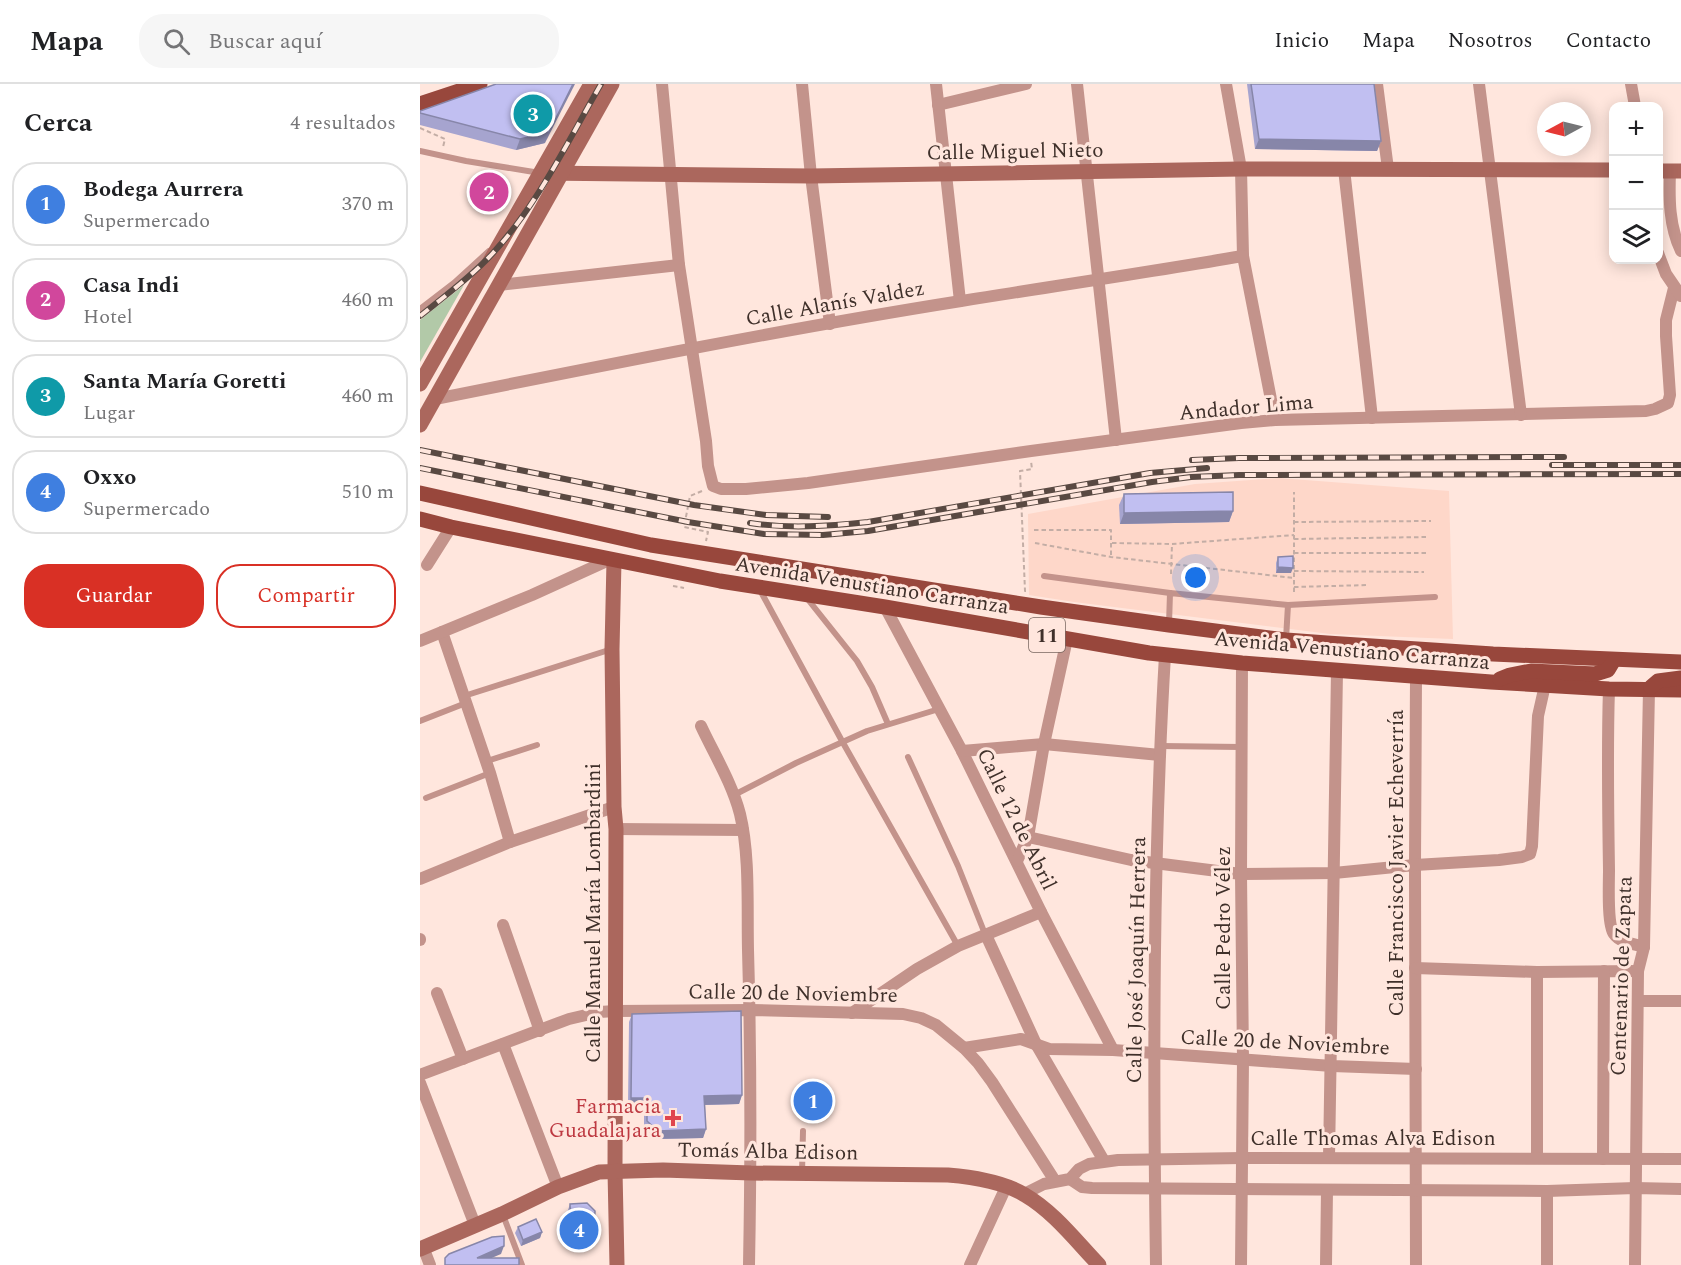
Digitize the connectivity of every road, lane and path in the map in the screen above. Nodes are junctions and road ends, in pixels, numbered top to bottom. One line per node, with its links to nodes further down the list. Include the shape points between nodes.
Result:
1 (480, 84): 14 (main road)
2 (591, 84): 26 (street)
3 (612, 84): 27 (street)
4 (662, 84): 29 (street)
5 (802, 84): 30 (street)
6 (936, 84): 15 (street)
7 (1026, 84): 15 (street)
8 (1077, 84): 24 (street)
9 (1226, 84): 19 (street)
10 (1377, 84): 21 (street)
11 (1479, 84): 22 (street)
12 (1631, 84): 13 (street)
13 (1634, 102)
14 (420, 104)
15 (938, 105): 28 (street)
16 (420, 128): 17 (path)
17 (445, 139)
18 (420, 151): 26 (lane, Calle Miguel Nieto)
19 (1241, 169): 20 (street, Calle Miguel Nieto); 24 (street, Calle Miguel Nieto); 33 (street)
20 (1344, 169): 21 (street, Calle Miguel Nieto); 46 (street)
21 (1388, 169): 22 (street, Calle Miguel Nieto)
22 (1490, 169): 23 (street, Calle Miguel Nieto); 45 (street)
23 (1609, 170)
24 (1086, 171): 28 (street, Calle Miguel Nieto); 36 (street)
25 (1670, 171): 32 (street, via 1670,209)
26 (541, 173): 27 (street, Calle Miguel Nieto); 31 (street)
27 (562, 174): 29 (street, Calle Miguel Nieto); 37 (street)
28 (945, 174): 30 (street, Calle Miguel Nieto); 39 (street)
29 (671, 175): 30 (street, Calle Miguel Nieto); 35 (street)
30 (811, 176): 41 (street)
31 (500, 241): 40 (lane); 43 (street)
32 (1681, 251)
33 (1243, 256): 36 (street, Calle Alanís Valdez); 47 (street)
34 (1663, 264): 38 (street)
35 (679, 266): 37 (street); 42 (street)
36 (1099, 281): 39 (street, Calle Alanís Valdez); 49 (street)
37 (499, 285): 44 (street)
38 (1678, 292): 45 (street, Andador Lima, via 1666,320 1668,403 1646,411)
39 (960, 301): 41 (street, Calle Alanís Valdez)
40 (420, 309)
41 (830, 324): 42 (street, Calle Alanís Valdez)
42 (691, 348): 44 (street, Calle Alanís Valdez); 49 (street, Andador Lima, via 708,466 713,486 721,489 808,483)
43 (420, 384)
44 (435, 399): 48 (street)
45 (1521, 415): 46 (street, Andador Lima)
46 (1372, 418): 47 (street, Andador Lima)
47 (1275, 420): 49 (street, Andador Lima)
48 (420, 425)
49 (1116, 440)
50 (1032, 469): 81 (path, via 1020,471)
51 (1294, 492): 56 (path)
52 (420, 493): 88 (main road, Avenida Venustiano Carranza / 11, via 651,545)
53 (690, 496): 59 (path, via 684,526)
54 (420, 519): 57 (main road, Avenida Venustiano Carranza / 11)
55 (1431, 521): 56 (path)
56 (1294, 522): 60 (path)
57 (451, 527): 68 (main road, Avenida Venustiano Carranza / 11); 69 (street)
58 (1034, 530): 63 (path, via 1111,530)
59 (708, 532)
60 (1294, 537): 61 (path); 64 (path); 65 (path)
61 (1428, 537)
62 (1035, 543): 67 (path)
63 (1112, 543): 64 (path); 67 (path)
64 (1172, 544): 70 (path)
65 (1294, 553): 66 (path); 71 (path)
66 (1426, 553)
67 (1111, 557): 70 (path)
68 (612, 560): 79 (main road, Avenida Venustiano Carranza / 11); 89 (street); 93 (street, Calle Manuel María Lombardini)
69 (427, 565)
70 (1172, 565): 73 (path); 75 (path)
71 (1294, 571): 72 (path); 75 (path)
72 (1424, 572)
73 (1171, 574)
74 (1044, 576): 83 (lane)
75 (1294, 578): 78 (path)
76 (1369, 585): 78 (path)
77 (673, 586): 80 (path)
78 (1294, 587): 82 (path)
79 (759, 588): 84 (main road, Avenida Venustiano Carranza / 11); 111 (lane)
80 (683, 589)
81 (1024, 591)
82 (1294, 592)
83 (1170, 593): 86 (lane); 88 (lane)
84 (804, 595): 87 (main road, Avenida Venustiano Carranza / 11); 109 (lane, via 857,661)
85 (1436, 597): 86 (lane)
86 (1288, 604): 91 (lane)
87 (885, 607): 90 (main road, Avenida Venustiano Carranza / 11); 107 (street, Calle 12 de Abril)
88 (1169, 625): 91 (main road, Avenida Venustiano Carranza / 11)
89 (442, 632): 92 (street); 106 (street)
90 (1067, 639): 94 (main road, Avenida Venustiano Carranza / 11); 112 (street)
91 (1286, 640): 95 (main road, Avenida Venustiano Carranza / 11)
92 (420, 641)
93 (612, 650): 106 (lane); 121 (street, Calle Manuel María Lombardini)
94 (1165, 655): 97 (main road, Avenida Venustiano Carranza / 11); 115 (street, Calle José Joaquín Herrera)
95 (1614, 660): 96 (main road, Avenida Venustiano Carranza / 11); 101 (main road, via 1608,670 1595,674 1531,671)
96 (1681, 662)
97 (1242, 663): 98 (main road, Avenida Venustiano Carranza / 11); 114 (street, Calle Pedro Vélez)
98 (1337, 671): 99 (main road, Avenida Venustiano Carranza / 11); 129 (street)
99 (1416, 677): 101 (main road, Avenida Venustiano Carranza / 11); 128 (street, Calle Francisco Javier Echeverría)
100 (1681, 678): 104 (main road, via 1654,682)
101 (1491, 682): 102 (main road, Avenida Venustiano Carranza / 11)
102 (1545, 685): 103 (main road, Avenida Venustiano Carranza / 11); 128 (street, via 1538,716 1530,854 1499,860)
103 (1609, 689): 104 (main road, Avenida Venustiano Carranza / 11); 136 (street, via 1611,925 1619,939)
104 (1649, 689): 105 (main road, Avenida Venustiano Carranza / 11); 136 (street, Centenario de Zapata)
105 (1681, 690)
106 (465, 700): 108 (lane); 118 (street)
107 (939, 709): 109 (lane); 116 (street, Calle 12 de Abril)
108 (420, 722)
109 (888, 724): 111 (lane)
110 (701, 726): 119 (street)
111 (843, 741): 119 (lane); 135 (lane)
112 (1044, 744): 115 (street); 116 (street); 124 (street)
113 (537, 745): 118 (lane)
114 (1241, 747): 115 (lane); 130 (street, Calle Pedro Vélez)
115 (1160, 750): 127 (street, Calle José Joaquín Herrera)
116 (962, 751): 126 (street, Calle 12 de Abril)
117 (908, 757): 134 (lane)
118 (488, 767): 120 (lane); 125 (street)
119 (734, 795): 123 (street)
120 (426, 798)
121 (614, 807): 122 (street, Calle Manuel María Lombardini); 125 (street)
122 (616, 829): 123 (street); 145 (street, Calle Manuel María Lombardini)
123 (743, 830): 144 (street)
124 (1028, 837): 126 (street); 127 (street)
125 (510, 842): 131 (street)
126 (1017, 861): 132 (street, Calle 12 de Abril)
127 (1156, 862): 130 (street); 152 (street, Calle José Joaquín Herrera)
128 (1415, 865): 129 (street); 137 (street, Calle Francisco Javier Echeverría)
129 (1334, 873): 130 (street); 155 (street)
130 (1241, 874): 154 (street, Calle Pedro Vélez)
131 (420, 879)
132 (1041, 912): 134 (street); 151 (street, Calle 12 de Abril)
133 (503, 925): 147 (street)
134 (986, 935): 135 (street); 149 (street)
135 (958, 946): 146 (street)
136 (1644, 947): 139 (street, Centenario de Zapata)
137 (1415, 968): 140 (street); 156 (street, Calle Francisco Javier Echeverría)
138 (1604, 971): 139 (street); 140 (street); 166 (street)
139 (1638, 971): 142 (street, Centenario de Zapata)
140 (1537, 972): 163 (street)
141 (437, 993): 153 (street)
142 (1638, 1001): 143 (street); 164 (street, Centenario de Zapata)
143 (1681, 1001)
144 (750, 1010): 145 (street, Calle 20 de Noviembre); 146 (street, Calle 20 de Noviembre); 170 (street)
145 (616, 1011): 147 (street, Calle 20 de Noviembre, via 569,1019); 169 (street, Calle Manuel María Lombardini)
146 (852, 1013): 150 (street, Calle 20 de Noviembre, via 921,1018)
147 (540, 1031): 148 (street, Calle 20 de Noviembre)
148 (503, 1044): 153 (street, Calle 20 de Noviembre); 174 (street)
149 (1036, 1044): 150 (street, Calle 20 de Noviembre, via 1021,1039); 151 (street, Calle 20 de Noviembre, via 1049,1049); 168 (street)
150 (964, 1048): 173 (street, via 992,1082)
151 (1113, 1050): 152 (street, Calle 20 de Noviembre)
152 (1154, 1054): 154 (street, Calle 20 de Noviembre); 165 (street, Calle José Joaquín Herrera)
153 (463, 1059): 157 (street, Calle 20 de Noviembre)
154 (1243, 1060): 155 (street, Calle 20 de Noviembre); 160 (street, Calle Pedro Vélez)
155 (1332, 1066): 156 (street, Calle 20 de Noviembre); 161 (street)
156 (1416, 1068): 162 (street, Calle Francisco Javier Echeverría)
157 (420, 1075)
158 (420, 1083): 185 (street)
159 (803, 1131): 171 (lane)
160 (1242, 1158): 161 (street, Calle Thomas Alva Edison); 165 (street, Calle Thomas Alva Edison); 177 (street, Calle Pedro Vélez)
161 (1329, 1158): 162 (street, Calle Thomas Alva Edison)
162 (1417, 1158): 163 (street, Calle Thomas Alva Edison); 181 (street, Calle Francisco Javier Echeverría)
163 (1537, 1158): 166 (street, Calle Thomas Alva Edison)
164 (1635, 1158): 166 (street, Calle Thomas Alva Edison); 167 (street, Calle Thomas Alva Edison); 176 (street, Centenario de Zapata)
165 (1155, 1159): 168 (street, Calle Thomas Alva Edison); 179 (street, Calle José Joaquín Herrera)
166 (1603, 1159)
167 (1681, 1159)
168 (1104, 1161): 172 (street, Calle Thomas Alva Edison, via 1079,1169)
169 (615, 1171): 170 (street, Tomás Alba Edison); 174 (street, Tomás Alba Edison, via 599,1172); 189 (street, Calle Manuel María Lombardini)
170 (751, 1173): 171 (street, Tomás Alba Edison); 190 (street)
171 (802, 1174): 175 (street, Tomás Alba Edison, via 968,1176)
172 (1070, 1179): 173 (street, Calle Thomas Alva Edison); 179 (street, Calle Thomas Alva Edison, via 1082,1187)
173 (1054, 1181): 183 (street, Calle Thomas Alva Edison)
174 (558, 1187): 184 (street, Tomás Alba Edison)
175 (1006, 1187): 183 (street, Tomás Alba Edison); 191 (street)
176 (1635, 1188): 178 (street, Calle Thomas Alva Edison); 182 (street, Calle Thomas Alva Edison); 198 (street, Centenario de Zapata)
177 (1241, 1189): 179 (street, Calle Thomas Alva Edison); 180 (street, Calle Thomas Alva Edison); 194 (street, Calle Pedro Vélez)
178 (1681, 1189)
179 (1155, 1190): 193 (street, Calle José Joaquín Herrera)
180 (1327, 1190): 181 (street, Calle Thomas Alva Edison); 195 (street)
181 (1416, 1190): 182 (street, Calle Thomas Alva Edison); 196 (street, Calle Francisco Javier Echeverría)
182 (1547, 1191): 197 (street)
183 (1024, 1194): 192 (street, Tomás Alba Edison, via 1051,1215)
184 (502, 1214): 185 (street, Tomás Alba Edison); 188 (lane)
185 (475, 1225): 186 (street, Tomás Alba Edison)
186 (421, 1248): 187 (street)
187 (430, 1265)
188 (522, 1265)
189 (617, 1265)
190 (749, 1265)
191 (970, 1265)
192 (1100, 1265)
193 (1156, 1265)
194 (1240, 1265)
195 (1326, 1265)
196 (1416, 1265)
197 (1547, 1265)
198 (1635, 1265)

